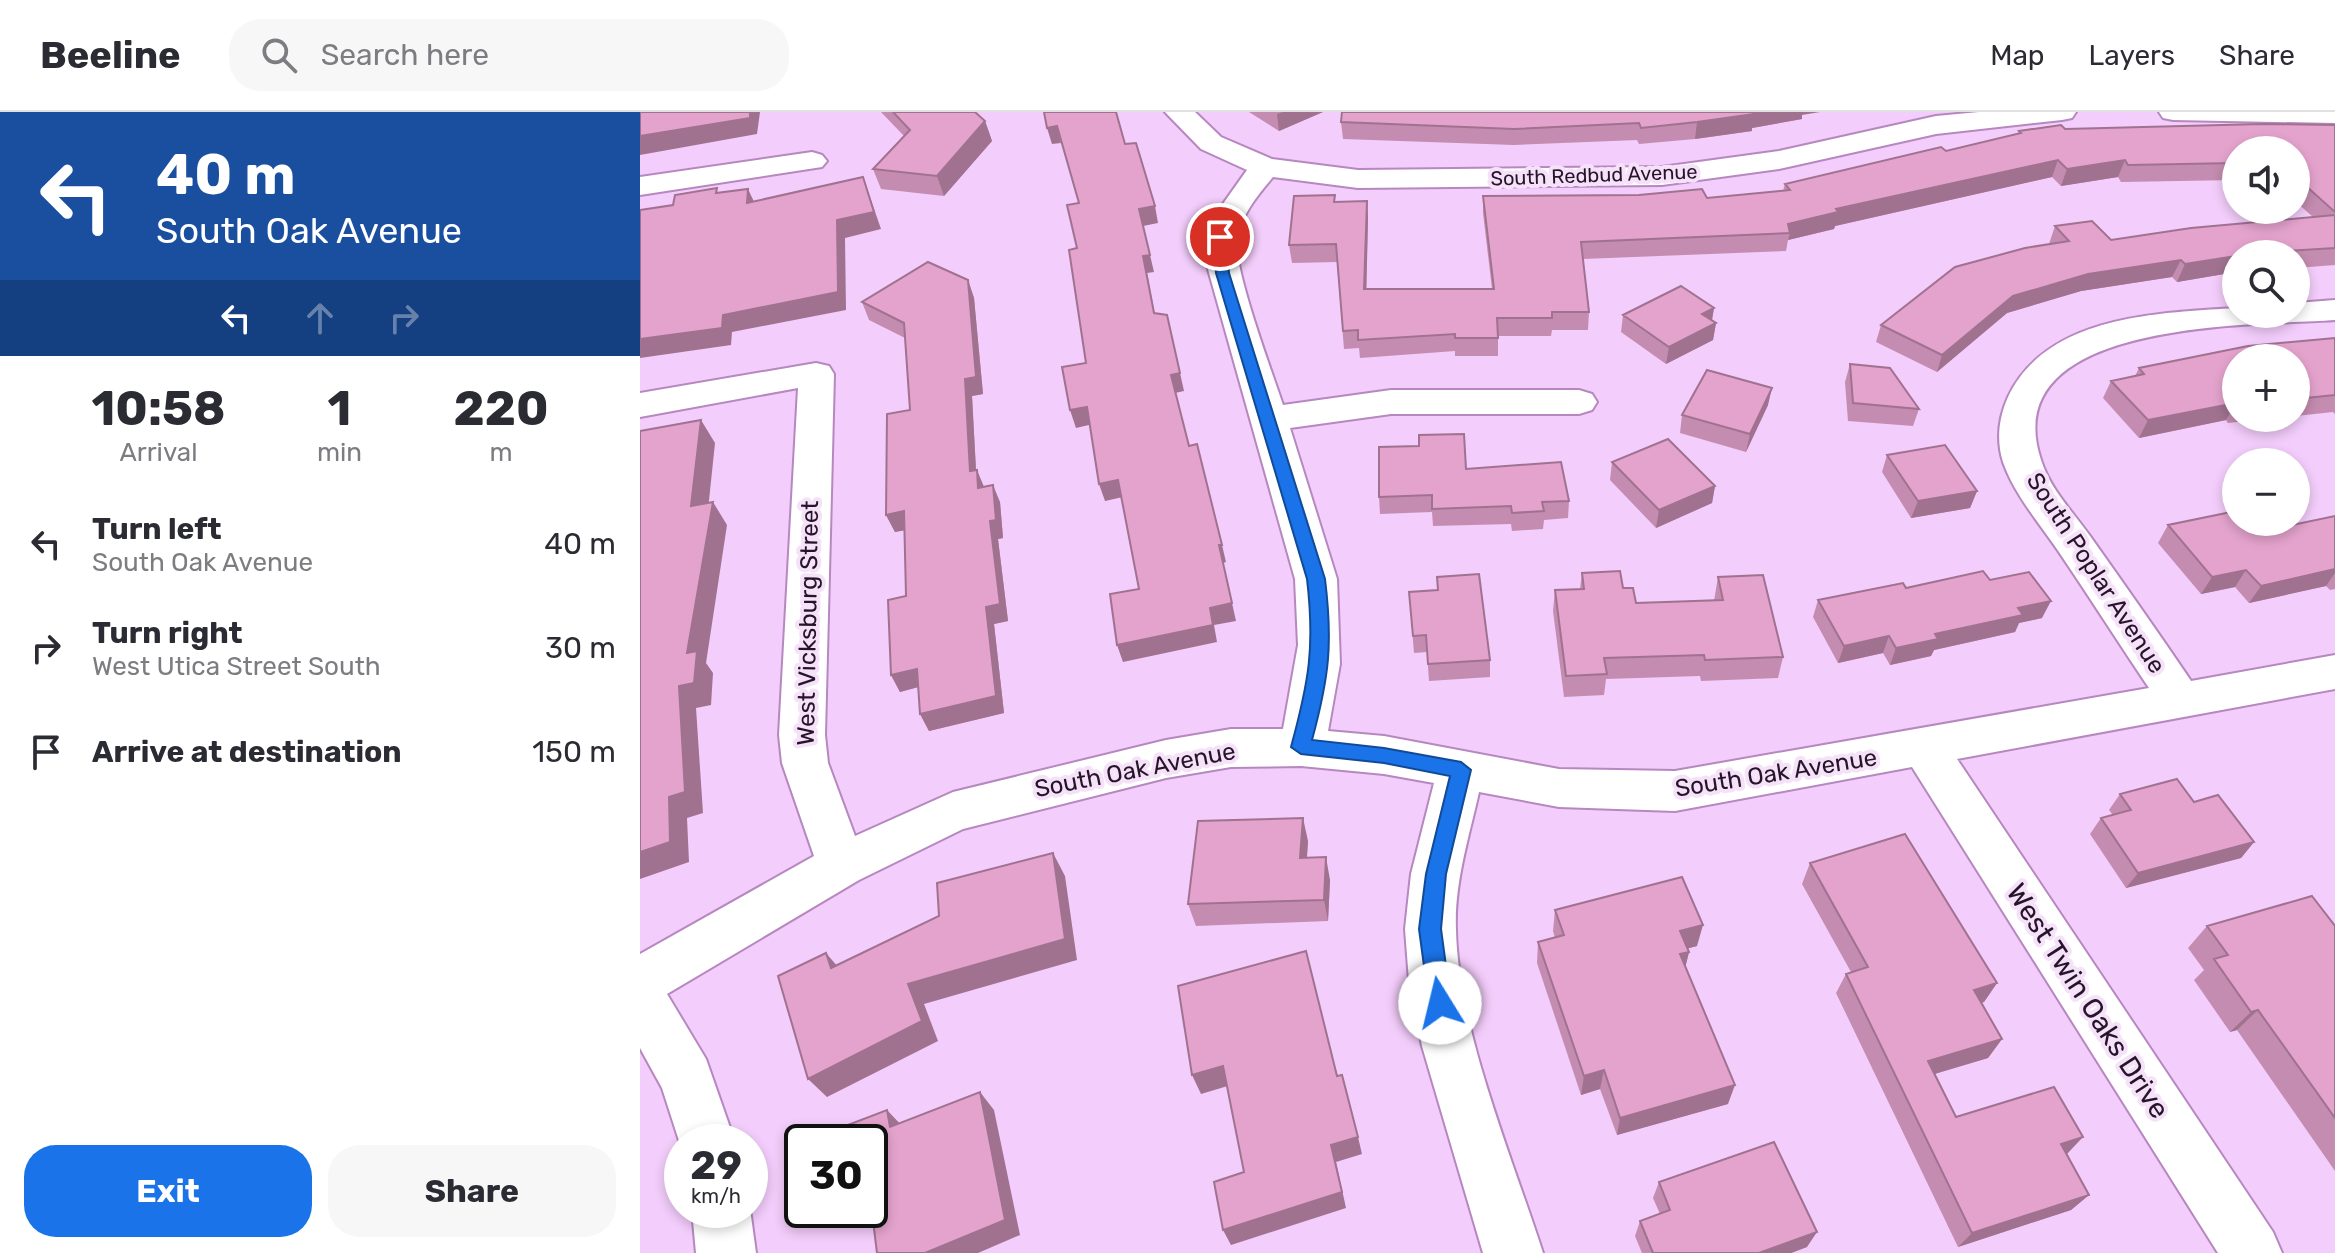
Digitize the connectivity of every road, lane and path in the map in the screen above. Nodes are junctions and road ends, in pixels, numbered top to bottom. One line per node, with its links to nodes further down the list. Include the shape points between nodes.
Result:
1 (1179, 112): 6 (street, South Redbud Avenue, via 1211,143)
2 (2062, 112): 6 (street, South Redbud Avenue, via 1936,125 1779,160 1662,176 1358,179)
3 (2173, 112): 4 (street)
4 (2335, 115)
5 (812, 161): 7 (street)
6 (1266, 167): 13 (street, via 1238,200 1220,237 1223,273)
7 (640, 186)
8 (2335, 310): 9 (street)
9 (2310, 312)
10 (2222, 320): 15 (street, South Poplar Avenue, via 2152,327 2100,339 2055,359 2039,373 2023,404 2017,433 2021,458 2042,497)
11 (1579, 402): 13 (street, via 1391,402)
12 (640, 405): 19 (street, West Vicksburg Street, via 816,374 802,735 805,763)
13 (1268, 419): 16 (street, via 1313,566 1321,622 1319,680)
14 (2335, 672): 15 (street, South Oak Avenue)
15 (2181, 701): 17 (street, South Oak Avenue)
16 (1301, 747): 18 (street, South Oak Avenue); 19 (street, South Oak Avenue, via 1231,748 1001,797 953,812)
17 (1925, 748): 18 (street, South Oak Avenue, via 1675,791 1559,788); 26 (street, West Twin Oaks Drive)
18 (1461, 770): 25 (street, via 1436,874 1430,929 1435,981 1449,1046)
19 (842, 865): 20 (street, South Oak Avenue)
20 (640, 982)
21 (640, 998): 22 (street, via 687,1078)
22 (701, 1124)
23 (723, 1228): 24 (street)
24 (726, 1253)
25 (1513, 1253)
26 (2252, 1253)

